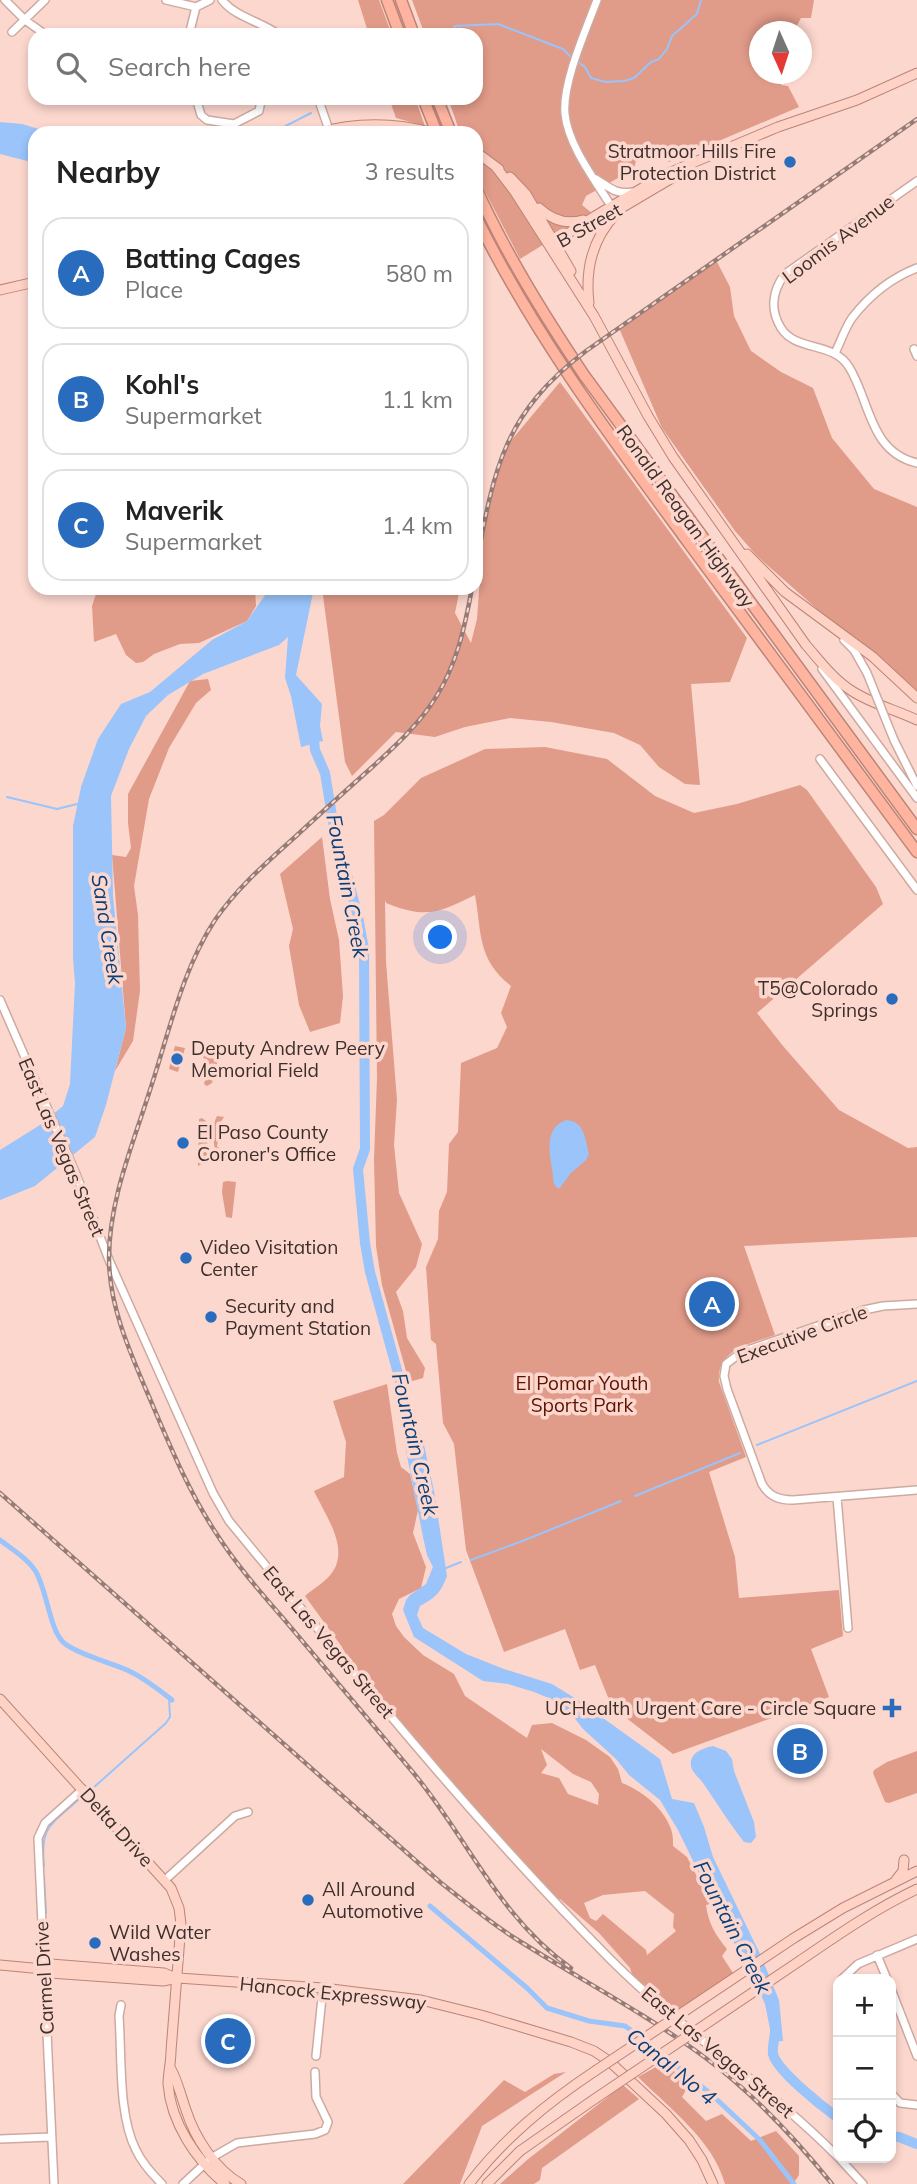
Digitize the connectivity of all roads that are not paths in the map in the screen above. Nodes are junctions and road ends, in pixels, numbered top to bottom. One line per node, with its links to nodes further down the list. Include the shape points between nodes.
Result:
1 (5, 0): 10 (street)
2 (45, 0): 10 (street)
3 (166, 0): 9 (street)
4 (210, 0): 9 (street)
5 (222, 0): 13 (street, via 229,9)
6 (387, 0): 14 (highway)
7 (401, 0): 15 (highway)
8 (597, 0): 31 (street, via 569,81 565,115 575,147)
9 (196, 7): 12 (street)
10 (25, 20): 11 (street); 16 (street)
11 (36, 28)
12 (191, 28)
13 (270, 28)
14 (397, 28)
15 (411, 28)
16 (12, 32)
17 (917, 74): 28 (main road, B Street)
18 (198, 105): 19 (street, via 207,120 234,124 259,111)
19 (259, 105)
20 (320, 105): 23 (street)
21 (426, 105): 26 (highway)
22 (440, 105): 27 (highway)
23 (327, 126)
24 (358, 126): 25 (main road)
25 (389, 126)
26 (433, 126)
27 (448, 126)
28 (717, 152): 33 (main road, B Street); 36 (main road, B Street)
29 (483, 157): 30 (main road)
30 (496, 167): 34 (main road); 40 (main road)
31 (594, 178): 33 (street, via 614,192); 37 (street)
32 (917, 181): 46 (street, Loomis Avenue, via 778,283 774,311 785,334)
33 (636, 191): 37 (main road, B Street)
34 (526, 194): 38 (main road, via 557,221 573,223); 40 (main road)
35 (483, 202): 56 (highway, Ronald Reagan Highway, via 539,306 584,375)
36 (625, 205): 40 (main road, B Street); 44 (main road, via 605,226 593,248 587,278)
37 (611, 206): 38 (main road, B Street)
38 (594, 216): 40 (main road, B Street)
39 (483, 231): 57 (highway, Ronald Reagan Highway, via 528,313 590,407)
40 (554, 245): 44 (main road); 45 (main road)
41 (917, 268): 46 (street, via 883,286 851,319)
42 (28, 284): 43 (main road)
43 (0, 290)
44 (589, 303): 45 (main road)
45 (594, 316): 48 (main road, via 673,457)
46 (835, 352): 47 (street, via 849,366 880,438 895,453)
47 (917, 463)
48 (733, 540): 49 (main road, via 770,579); 50 (main road)
49 (817, 617): 51 (main road, via 873,657); 54 (street, bridge, via 854,650)
50 (806, 645): 52 (main road, via 850,691); 55 (street)
51 (917, 698)
52 (917, 720)
53 (820, 759): 58 (street)
54 (917, 786)
55 (917, 798)
56 (917, 829)
57 (917, 852)
58 (917, 890)
59 (0, 1000): 88 (street, East Las Vegas Street, via 109,1260 229,1521 422,1753 575,1923 635,1983)
60 (917, 1304): 62 (street, Executive Circle, via 864,1310 742,1352 726,1364 727,1389 768,1493 786,1500)
61 (917, 1490): 62 (street, Executive Circle)
62 (837, 1497): 63 (street)
63 (848, 1628)
64 (0, 1699): 65 (main road, Delta Drive)
65 (83, 1789): 68 (main road, Delta Drive); 74 (street, Carmel Drive, via 45,1823 38,1838)
66 (248, 1812): 68 (street, via 234,1816)
67 (917, 1869): 69 (main road); 69 (main road, via 904,1860 903,1871)
68 (165, 1880): 77 (main road, Delta Drive, via 180,1916)
69 (892, 1882): 97 (main road, bridge, via 793,1938 557,2097 525,2123)
70 (917, 1889): 91 (main road, bridge, via 867,1915 535,2139)
71 (917, 1940): 72 (street)
72 (877, 1955): 75 (street); 76 (street)
73 (0, 1965): 74 (main road, Hancock Expressway)
74 (43, 1969): 77 (main road, Hancock Expressway, via 51,1964); 86 (street, Carmel Drive)
75 (847, 1974)
76 (885, 1974)
77 (178, 1978): 78 (main road, Hancock Expressway); 89 (main road, Delta Drive, via 168,2082 177,2120 189,2144)
78 (323, 1988): 81 (street); 98 (main road, Hancock Expressway, via 442,2005 594,2051 666,2114 695,2150)
79 (896, 2002): 82 (street)
80 (121, 2005): 93 (street, via 126,2121 135,2149)
81 (316, 2056)
82 (917, 2056)
83 (316, 2072): 89 (street, via 316,2097 328,2122 325,2130 242,2142)
84 (896, 2099): 85 (street)
85 (917, 2105)
86 (51, 2137): 87 (street); 92 (street, Carmel Drive)
87 (0, 2140)
88 (833, 2151)
89 (208, 2161): 94 (street); 95 (main road); 96 (main road)
90 (844, 2163): 99 (street, East Las Vegas Street)
91 (489, 2182)
92 (54, 2184)
93 (162, 2184)
94 (183, 2184)
95 (225, 2184)
96 (241, 2184)
97 (469, 2184)
98 (713, 2184)
99 (863, 2184)

